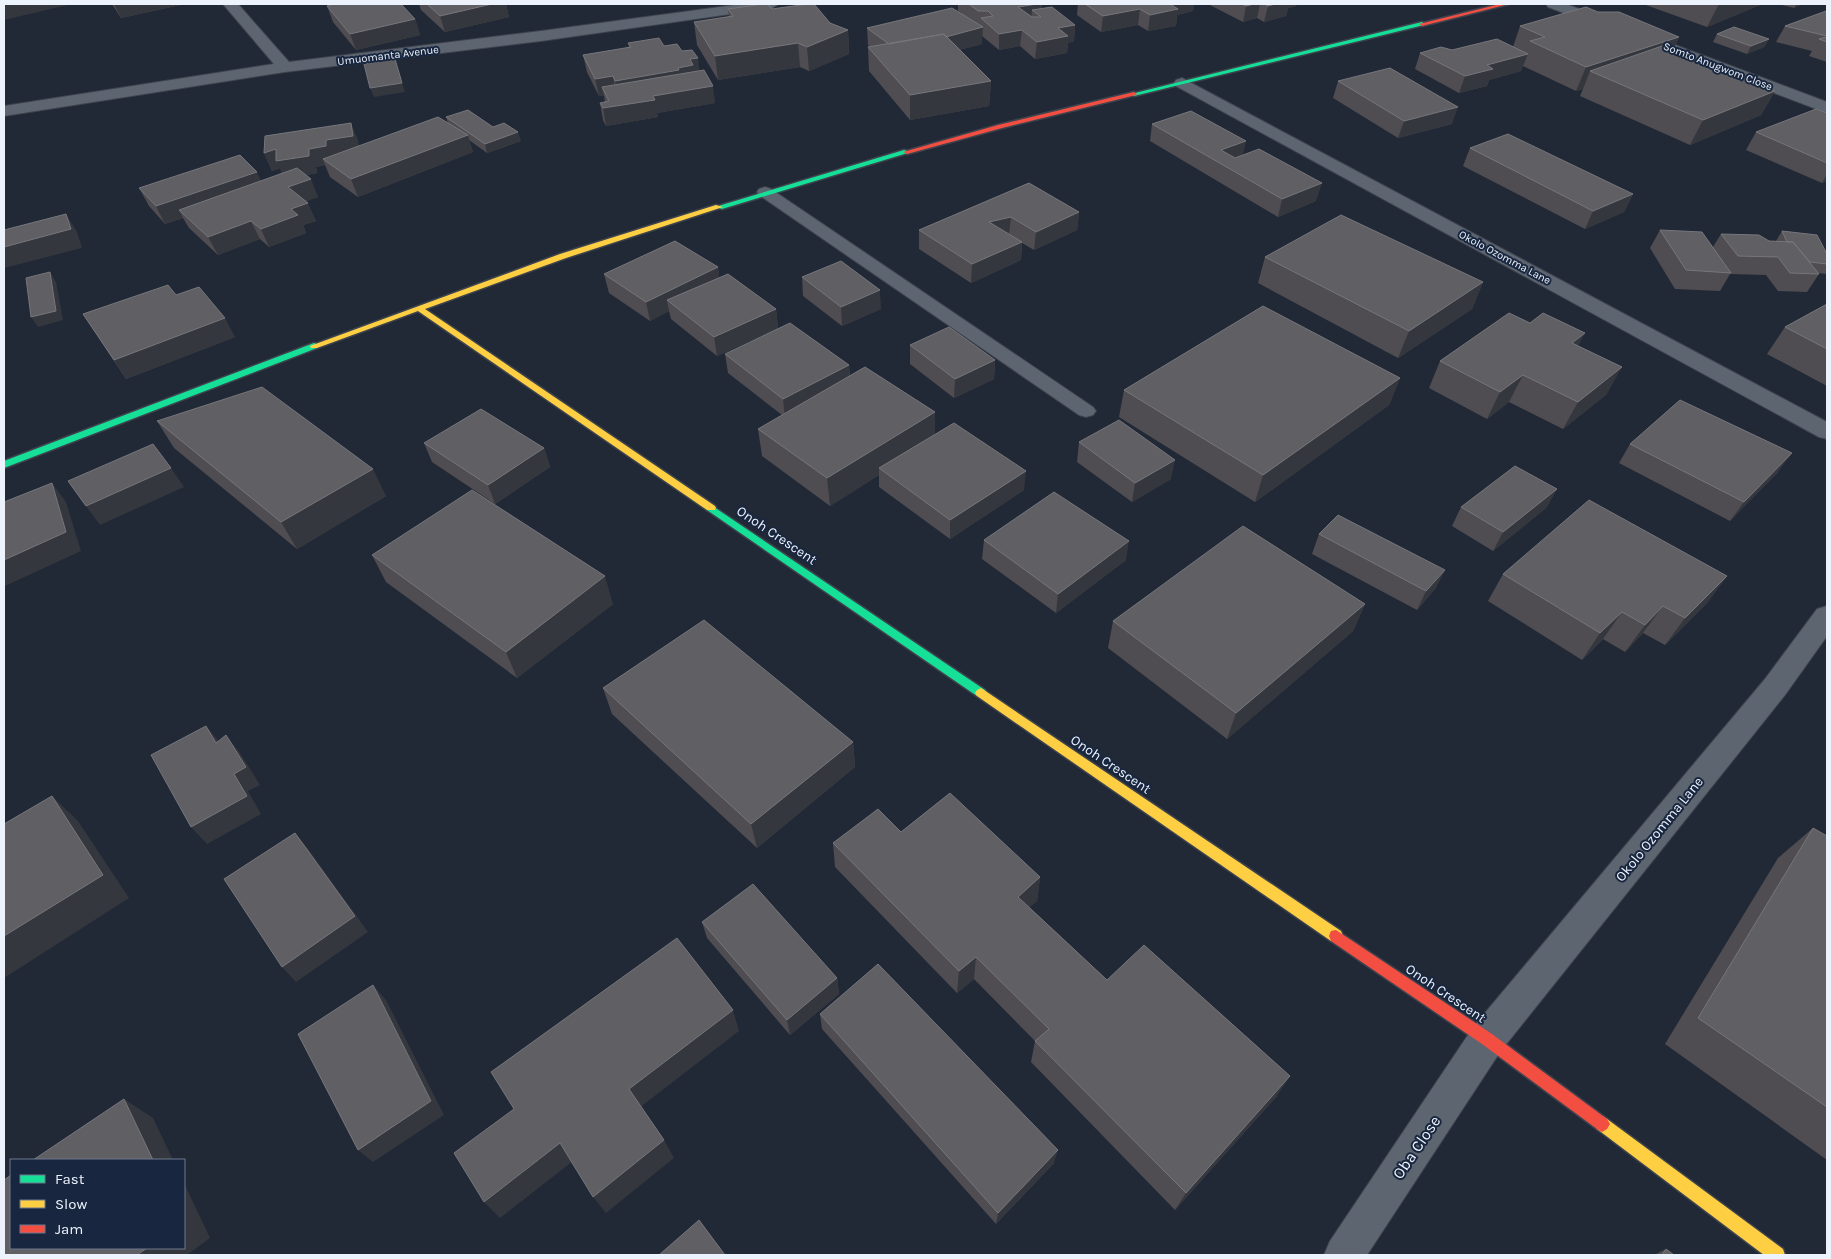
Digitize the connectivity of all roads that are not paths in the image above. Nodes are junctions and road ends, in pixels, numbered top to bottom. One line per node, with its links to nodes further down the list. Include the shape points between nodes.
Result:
1 (230, 4): 5 (street)
2 (765, 4): 5 (street, Umuomanta Avenue)
3 (1506, 4): 6 (street)
4 (1553, 4): 7 (street, Somto Anugwom Close)
5 (285, 67): 8 (street, Umuomanta Avenue)
6 (1182, 83): 9 (street, via 1000,126); 12 (street, Okolo Ozomma Lane)
7 (1827, 108)
8 (4, 110)
9 (765, 192): 10 (street, via 563,256); 11 (lane)
10 (420, 309): 13 (street, via 241,372); 15 (street, Onoh Crescent)
11 (1086, 411)
12 (1827, 432)
13 (4, 465)
14 (1827, 616): 15 (street, Okolo Ozomma Lane, via 1775,687)
15 (1487, 1039): 16 (street, Oba Close); 17 (street, Onoh Crescent)
16 (1344, 1255)
17 (1777, 1255)

